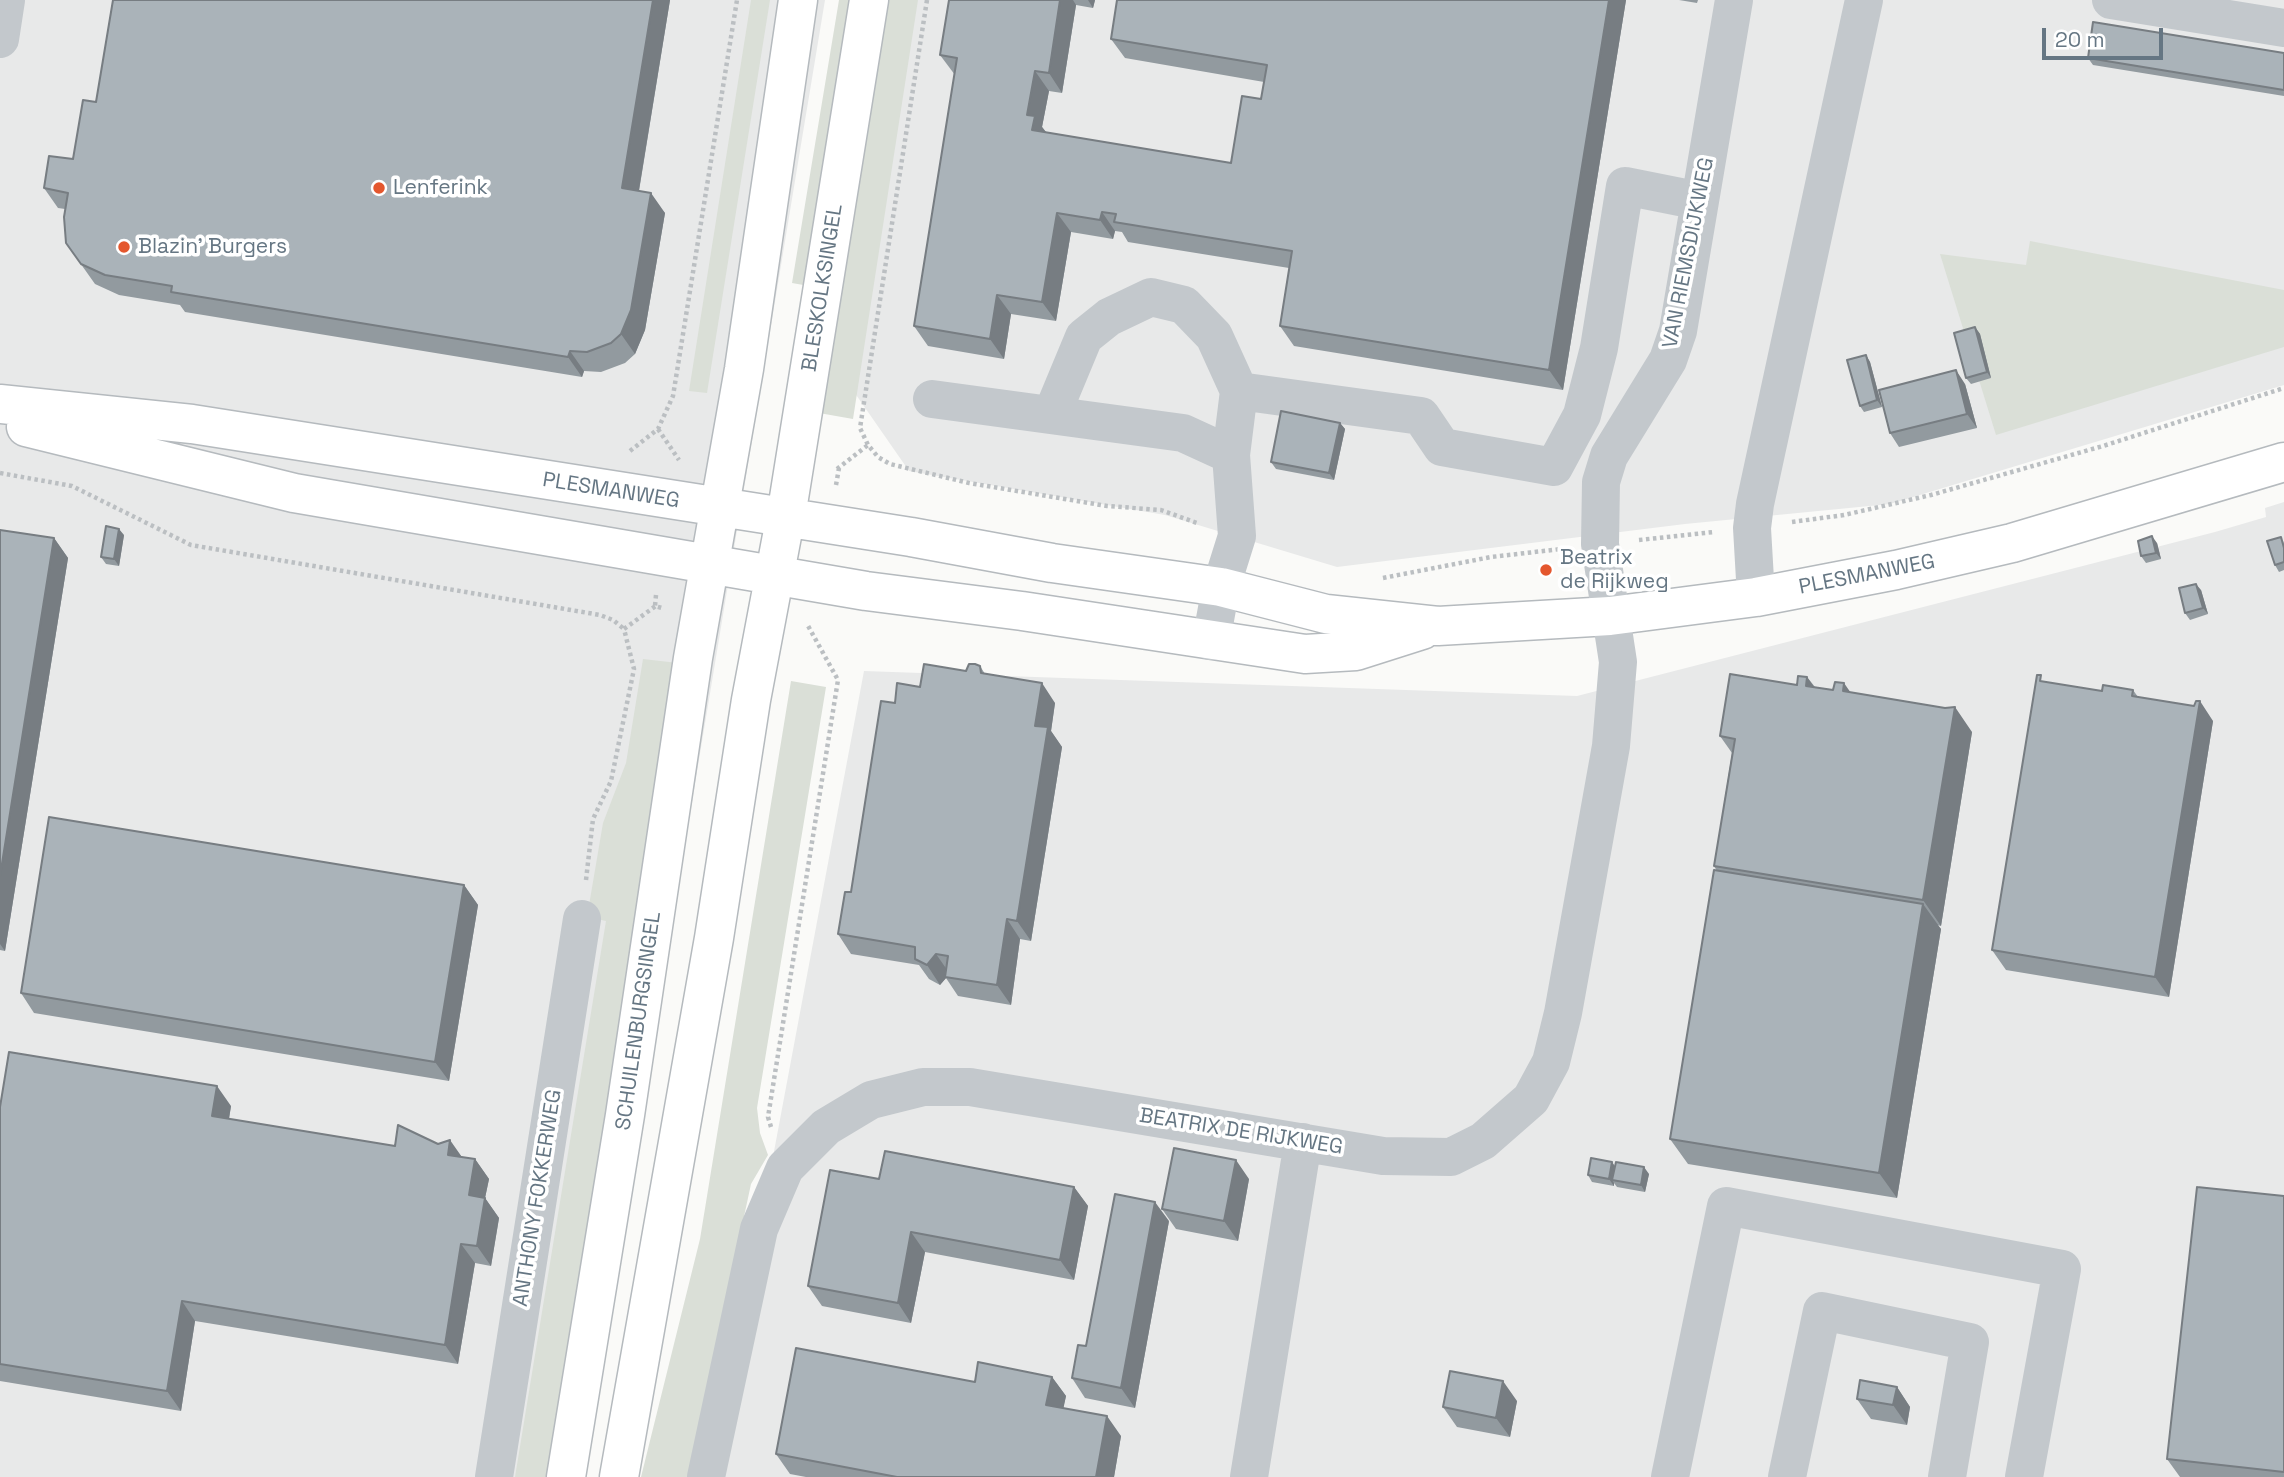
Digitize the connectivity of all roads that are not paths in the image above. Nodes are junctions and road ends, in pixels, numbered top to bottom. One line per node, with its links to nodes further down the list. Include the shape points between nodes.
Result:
1 (6, 0): 8 (street)
2 (798, 0): 17 (main road)
3 (869, 0): 18 (main road, BLESKOLKSINGEL)
4 (1734, 0): 9 (street, VAN RIEMSDIJKWEG)
5 (1864, 0): 22 (street, via 1755,504)
6 (2111, 0): 7 (street)
7 (2284, 28)
8 (0, 39)
9 (1700, 201): 10 (street, via 1625,186 1599,348 1582,415 1555,467 1442,447 1421,416); 23 (street, VAN RIEMSDIJKWEG, via 1678,331 1609,456 1601,482 1598,527)
10 (1239, 391): 13 (street, via 1214,336 1184,304 1151,297 1109,317 1084,337); 15 (street)
11 (932, 399): 13 (street)
12 (0, 404): 17 (main road, PLESMANWEG, via 192,424)
13 (1052, 414): 15 (street, via 1183,433)
14 (0, 420): 19 (main road, PLESMANWEG, via 295,493)
15 (1231, 455): 21 (street, via 1237,536)
16 (2284, 462): 22 (main road, PLESMANWEG, via 2012,543)
17 (720, 508): 18 (main road, PLESMANWEG); 19 (main road)
18 (785, 518): 20 (main road, BLESKOLKSINGEL); 21 (main road, PLESMANWEG)
19 (710, 565): 20 (main road, PLESMANWEG); 29 (main road, SCHUILENBURGSINGEL)
20 (774, 576): 25 (main road, PLESMANWEG); 30 (main road)
21 (1221, 587): 24 (main road, PLESMANWEG, via 1326,614); 25 (street)
22 (1756, 597): 23 (main road, PLESMANWEG)
23 (1610, 616): 24 (main road, PLESMANWEG); 27 (street, BEATRIX DE RIJKWEG, via 1618,662 1611,746 1563,1013 1551,1062 1531,1099 1483,1142 1451,1157 1382,1156)
24 (1438, 626): 25 (main road, PLESMANWEG, via 1356,651 1317,653)
25 (1211, 641)
26 (582, 919): 28 (street, ANTHONY FOKKERWEG)
27 (1303, 1142): 31 (street, BEATRIX DE RIJKWEG, via 970,1087 923,1087 871,1100 826,1127 785,1168 759,1229); 32 (street)
28 (494, 1477)
29 (566, 1477)
30 (619, 1477)
31 (706, 1477)
32 (1249, 1477)
33 (1670, 1477): 36 (street, via 1726,1206 2062,1269)
34 (1787, 1477): 35 (street, via 1822,1311 1970,1342)
35 (1947, 1477)
36 (2025, 1477)

